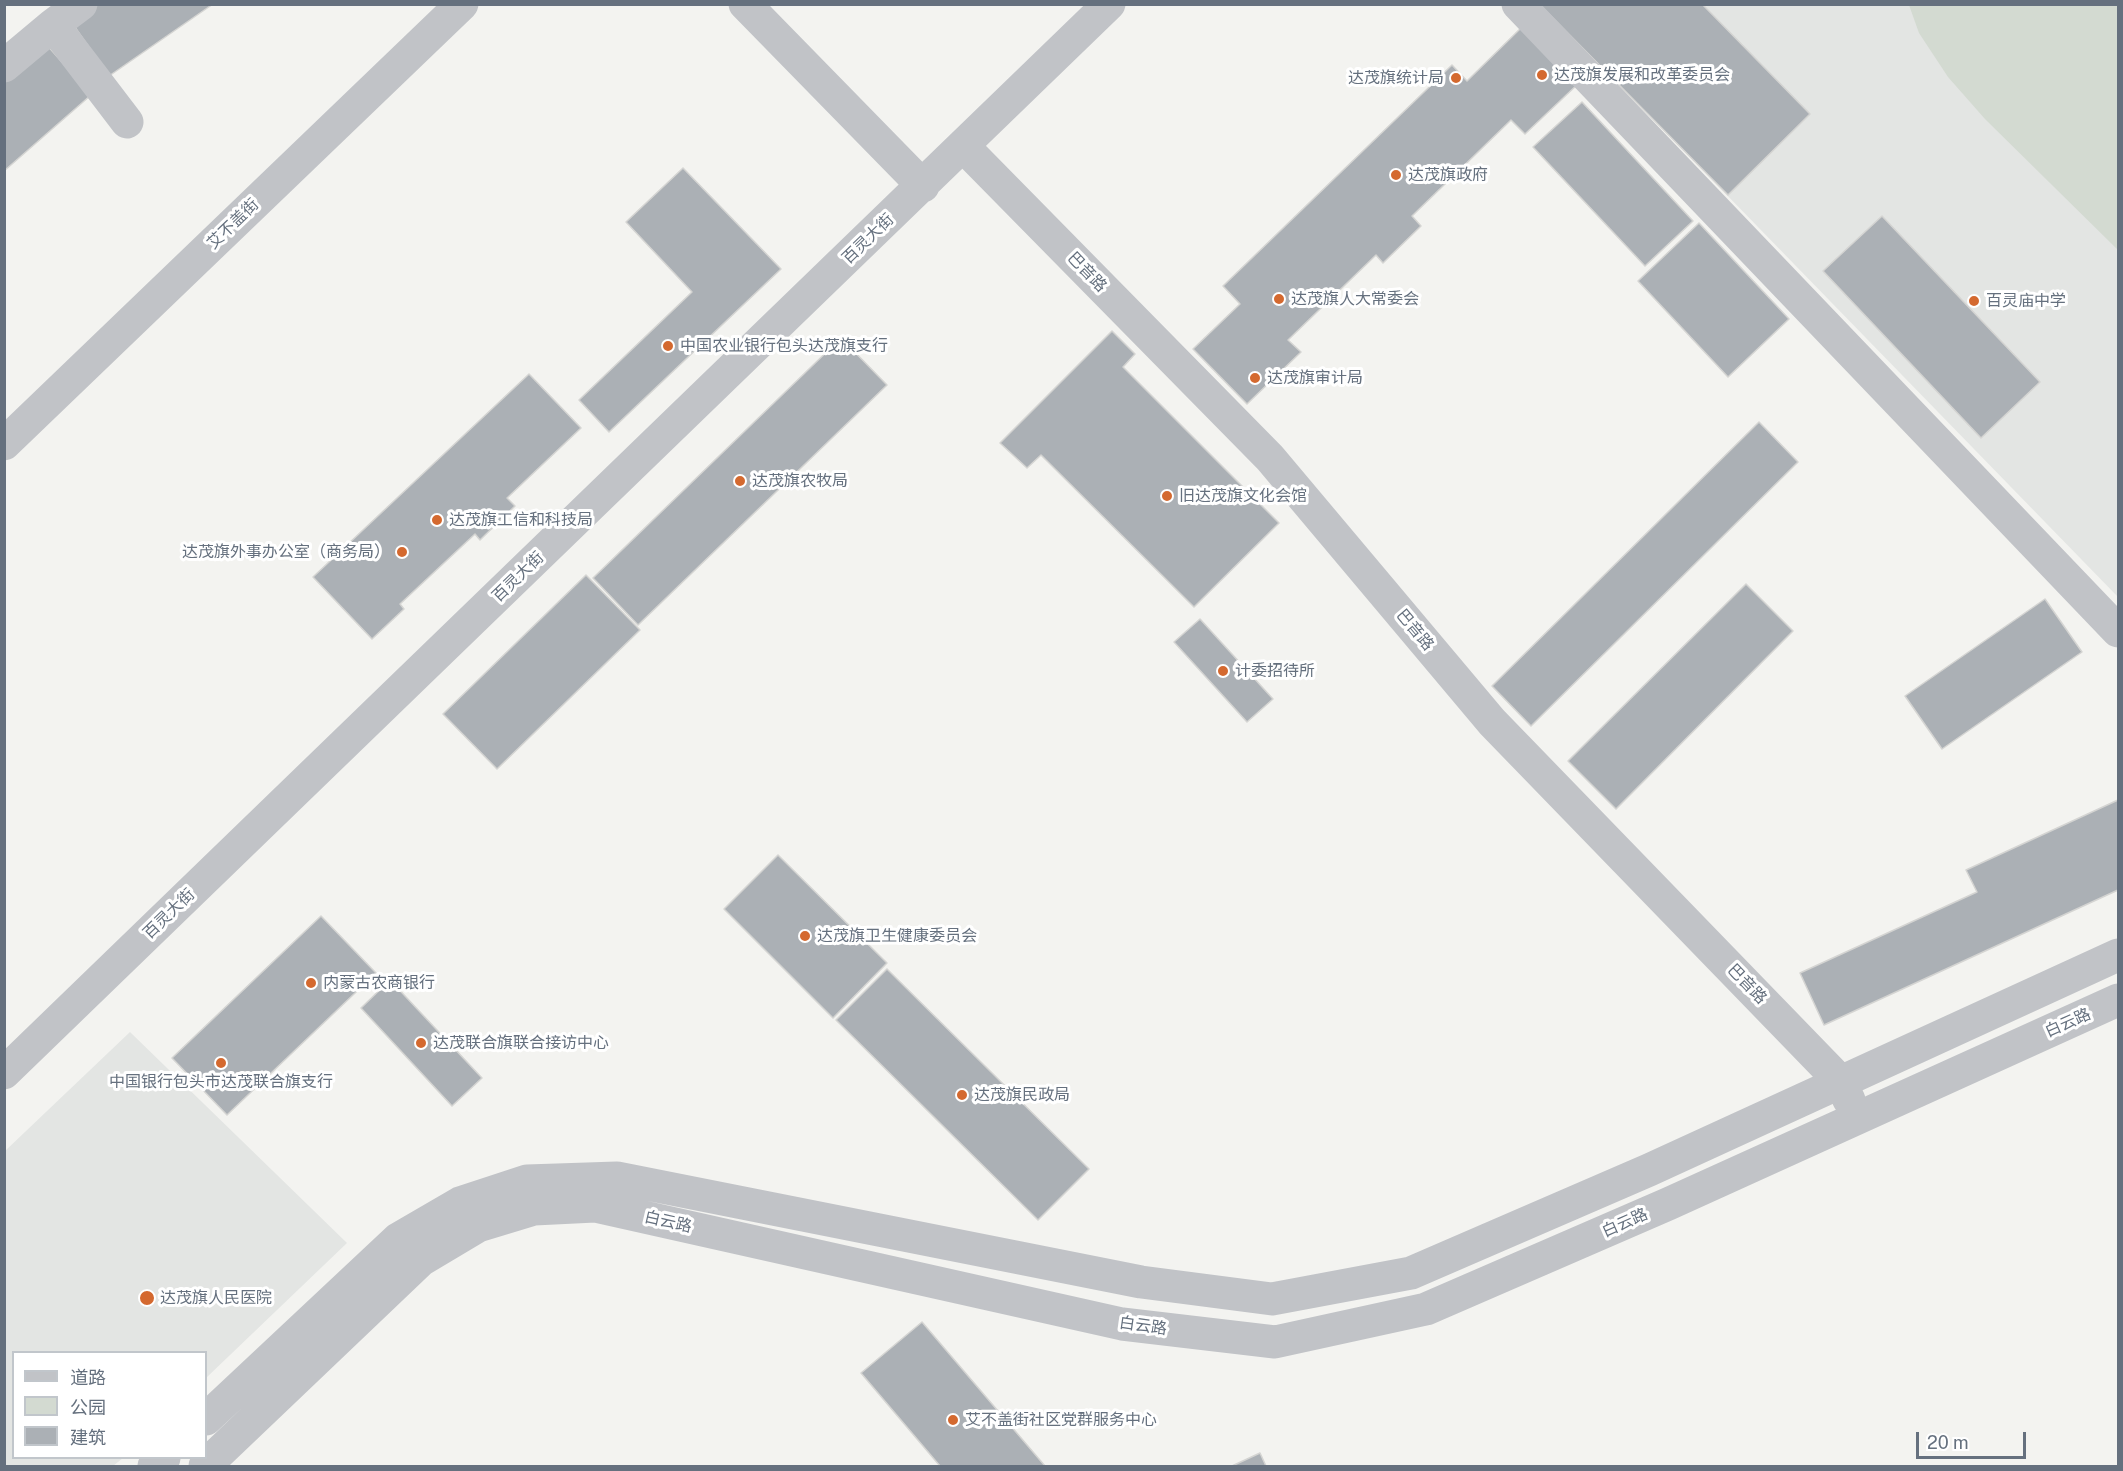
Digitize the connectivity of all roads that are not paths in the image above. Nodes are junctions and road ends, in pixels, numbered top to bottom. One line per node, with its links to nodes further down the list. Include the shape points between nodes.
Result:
1 (81, 4): 6 (street)
2 (462, 4): 11 (street, 艾不盖街)
3 (745, 4): 10 (street)
4 (1109, 4): 9 (street, 百灵大街)
5 (1518, 4): 12 (street)
6 (53, 25): 7 (street); 8 (street)
7 (4, 66)
8 (128, 122)
9 (963, 147): 10 (street, 百灵大街); 16 (street, 巴音路, via 1270,459 1492,722)
10 (923, 186): 15 (street, 百灵大街)
11 (4, 444)
12 (2118, 631)
13 (2118, 955): 16 (street, 白云路)
14 (2118, 1000): 17 (street, 白云路)
15 (4, 1073)
16 (1840, 1081): 17 (street, 巴音路); 18 (street, 白云路, via 1649,1170 1411,1273 1272,1299 1141,1282 617,1178 527,1181 460,1203 398,1239)
17 (1857, 1119): 19 (street, 白云路, via 1426,1309 1275,1342 1122,1324 595,1206 534,1209 478,1226 421,1260)
18 (207, 1418)
19 (205, 1467)

